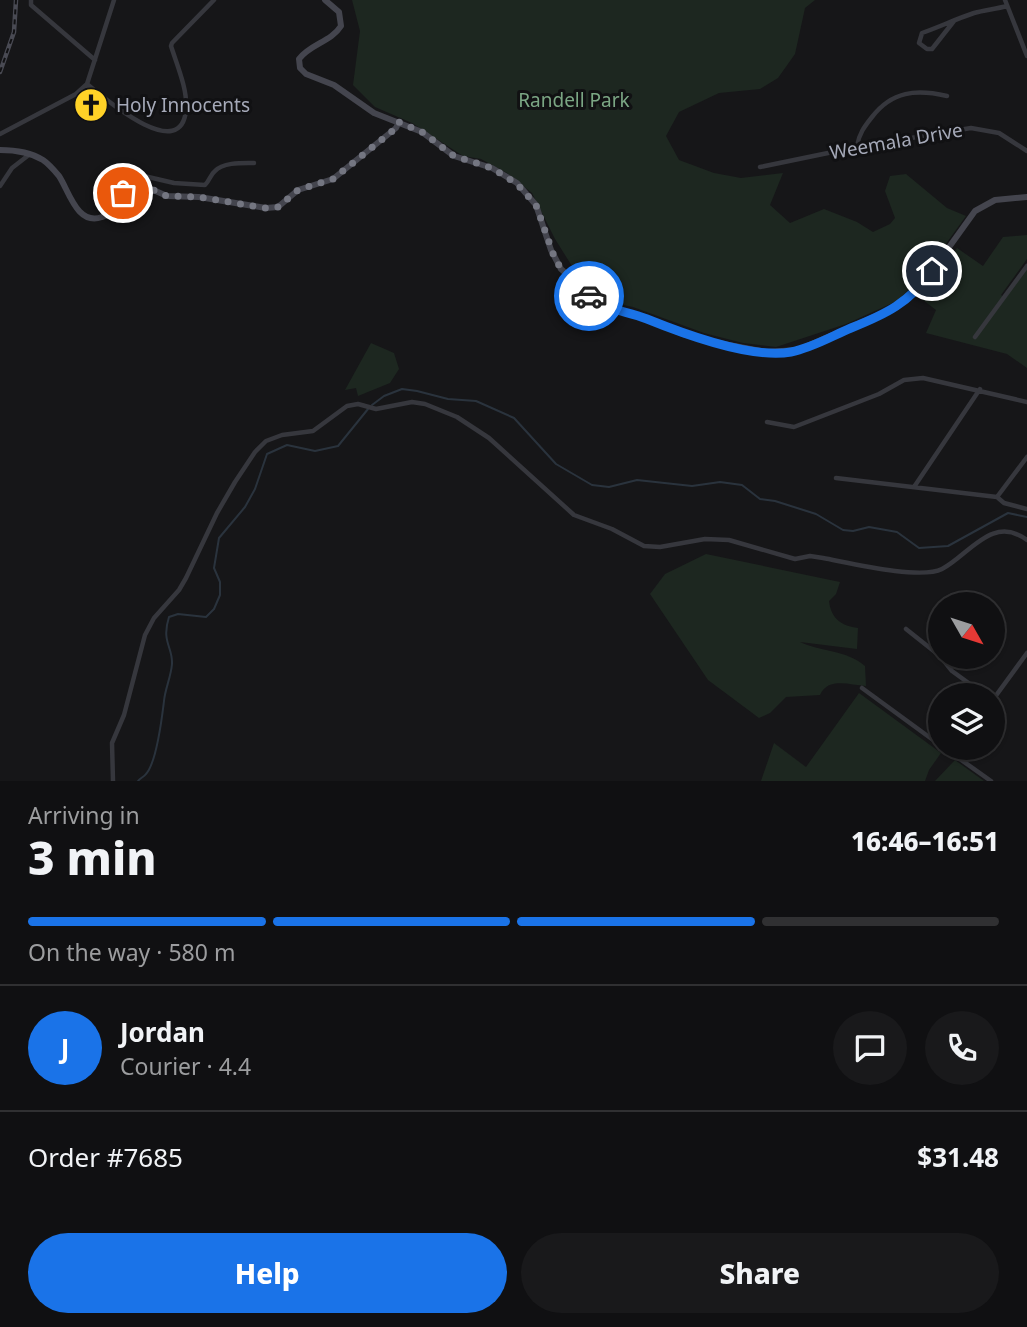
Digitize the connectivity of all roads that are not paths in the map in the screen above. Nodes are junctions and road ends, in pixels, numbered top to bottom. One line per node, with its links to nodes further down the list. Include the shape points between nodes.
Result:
1 (31, 0): 8 (street, via 31,5)
2 (114, 0): 8 (street)
3 (214, 0): 9 (street, via 171,46 187,107 176,128 158,130 127,116)
4 (325, 0): 11 (main road, via 339,12 341,26 305,51 300,68 374,113)
5 (1006, 3): 6 (street); 7 (street)
6 (954, 21): 6 (street, via 932,49 919,43 922,33)
7 (1027, 56)
8 (95, 60): 9 (street)
9 (87, 84): 12 (street)
10 (947, 96): 13 (street, via 908,93 892,98 859,134)
11 (399, 122): 19 (main road, via 333,179 298,190 278,207 167,196); 21 (main road, via 422,132 454,156 492,168 517,184 536,205 561,269 602,306 693,337 766,352 797,350 897,307 919,289 975,211 995,200)
12 (0, 134)
13 (857, 147): 15 (street, Weemala Drive, via 971,128 999,133); 18 (street, Weemala Drive)
14 (0, 150): 16 (main road)
15 (1027, 151)
16 (30, 155): 19 (main road, via 52,168 88,218 108,215 127,186); 20 (street, via 12,168)
17 (254, 163): 19 (street, via 219,168 205,185 144,176)
18 (760, 167)
19 (135, 182)
20 (0, 186)
21 (1027, 197)
22 (1027, 266): 23 (street)
23 (975, 337)
24 (980, 389): 25 (street); 26 (street, via 923,378 904,380 794,427); 29 (street)
25 (1027, 402)
26 (767, 422)
27 (1027, 457): 30 (street)
28 (835, 478): 29 (street)
29 (914, 487): 30 (street)
30 (997, 497): 31 (street)
31 (1027, 509)
32 (1027, 540): 42 (street, via 1008,531 997,533 975,543 943,568 916,573 810,556 795,559 729,540 644,546 574,515 489,438 457,417 412,402 376,408 352,405 313,430 273,438 255,452 217,513 183,584 145,635 111,746)
33 (906, 629): 34 (street)
34 (928, 646)
35 (1027, 653): 38 (street)
36 (950, 669): 37 (street)
37 (968, 683)
38 (1005, 683)
39 (862, 688): 40 (street)
40 (928, 736)
41 (961, 760): 43 (street)
42 (113, 781)
43 (991, 781)

